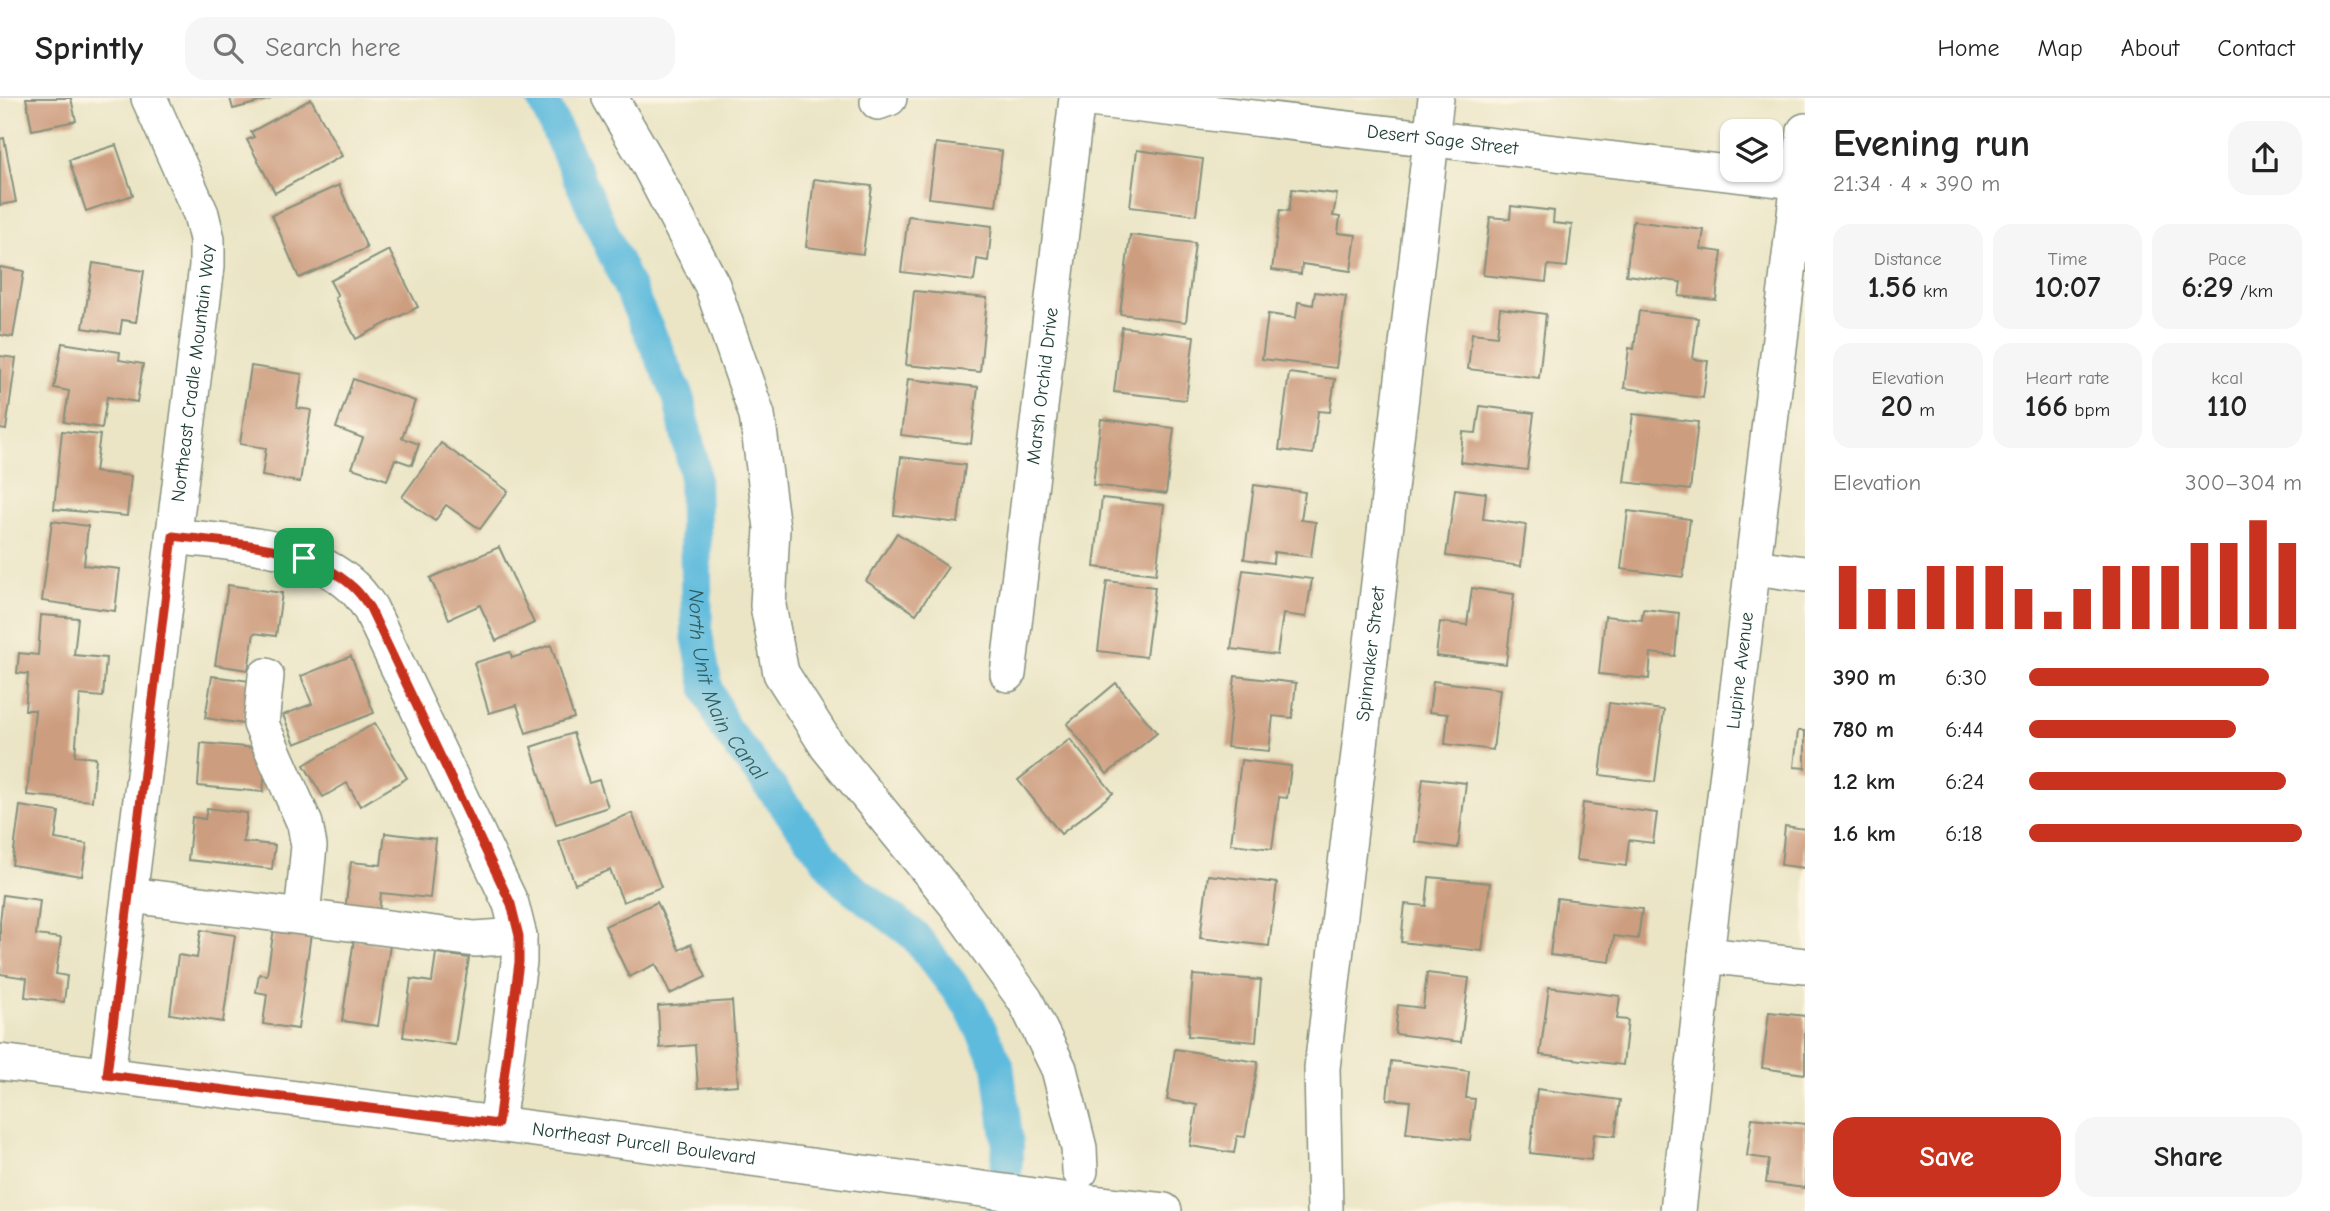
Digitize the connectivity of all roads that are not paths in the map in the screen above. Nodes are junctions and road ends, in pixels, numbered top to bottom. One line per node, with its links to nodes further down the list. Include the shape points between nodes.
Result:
1 (149, 98): 8 (street, Northeast Cradle Mountain Way, via 193,193 207,239)
2 (610, 98): 21 (street, via 712,285 757,415 772,528 768,606 781,673 828,747 955,903 1026,1000 1059,1069 1079,1148)
3 (1079, 98): 6 (street, Desert Sage Street); 11 (street, Marsh Orchid Drive)
4 (1437, 98): 6 (street, Spinnaker Street)
5 (1805, 131): 7 (street, Lupine Avenue)
6 (1432, 138): 7 (street, Desert Sage Street); 23 (street, Spinnaker Street, via 1322,1068)
7 (1802, 181): 9 (street, Lupine Avenue)
8 (173, 536): 13 (street, Northeast Cradle Mountain Way); 15 (street, via 276,549 327,568 354,587 384,634 511,904)
9 (1753, 567): 10 (street); 16 (street, Lupine Avenue)
10 (1805, 574)
11 (1008, 674)
12 (266, 676): 14 (street, via 261,724 305,824 309,846)
13 (130, 895): 14 (street); 19 (street, Northeast Cradle Mountain Way)
14 (302, 916): 15 (street, via 475,939)
15 (519, 936): 20 (street)
16 (1706, 955): 17 (street); 24 (street, Lupine Avenue)
17 (1805, 966)
18 (0, 1062): 19 (street, Northeast Purcell Boulevard)
19 (107, 1075): 20 (street, Northeast Purcell Boulevard)
20 (498, 1124): 21 (street, Northeast Purcell Boulevard, via 948,1185)
21 (1072, 1186): 22 (street, Northeast Purcell Boulevard)
22 (1164, 1211)
23 (1325, 1211)
24 (1678, 1211)

